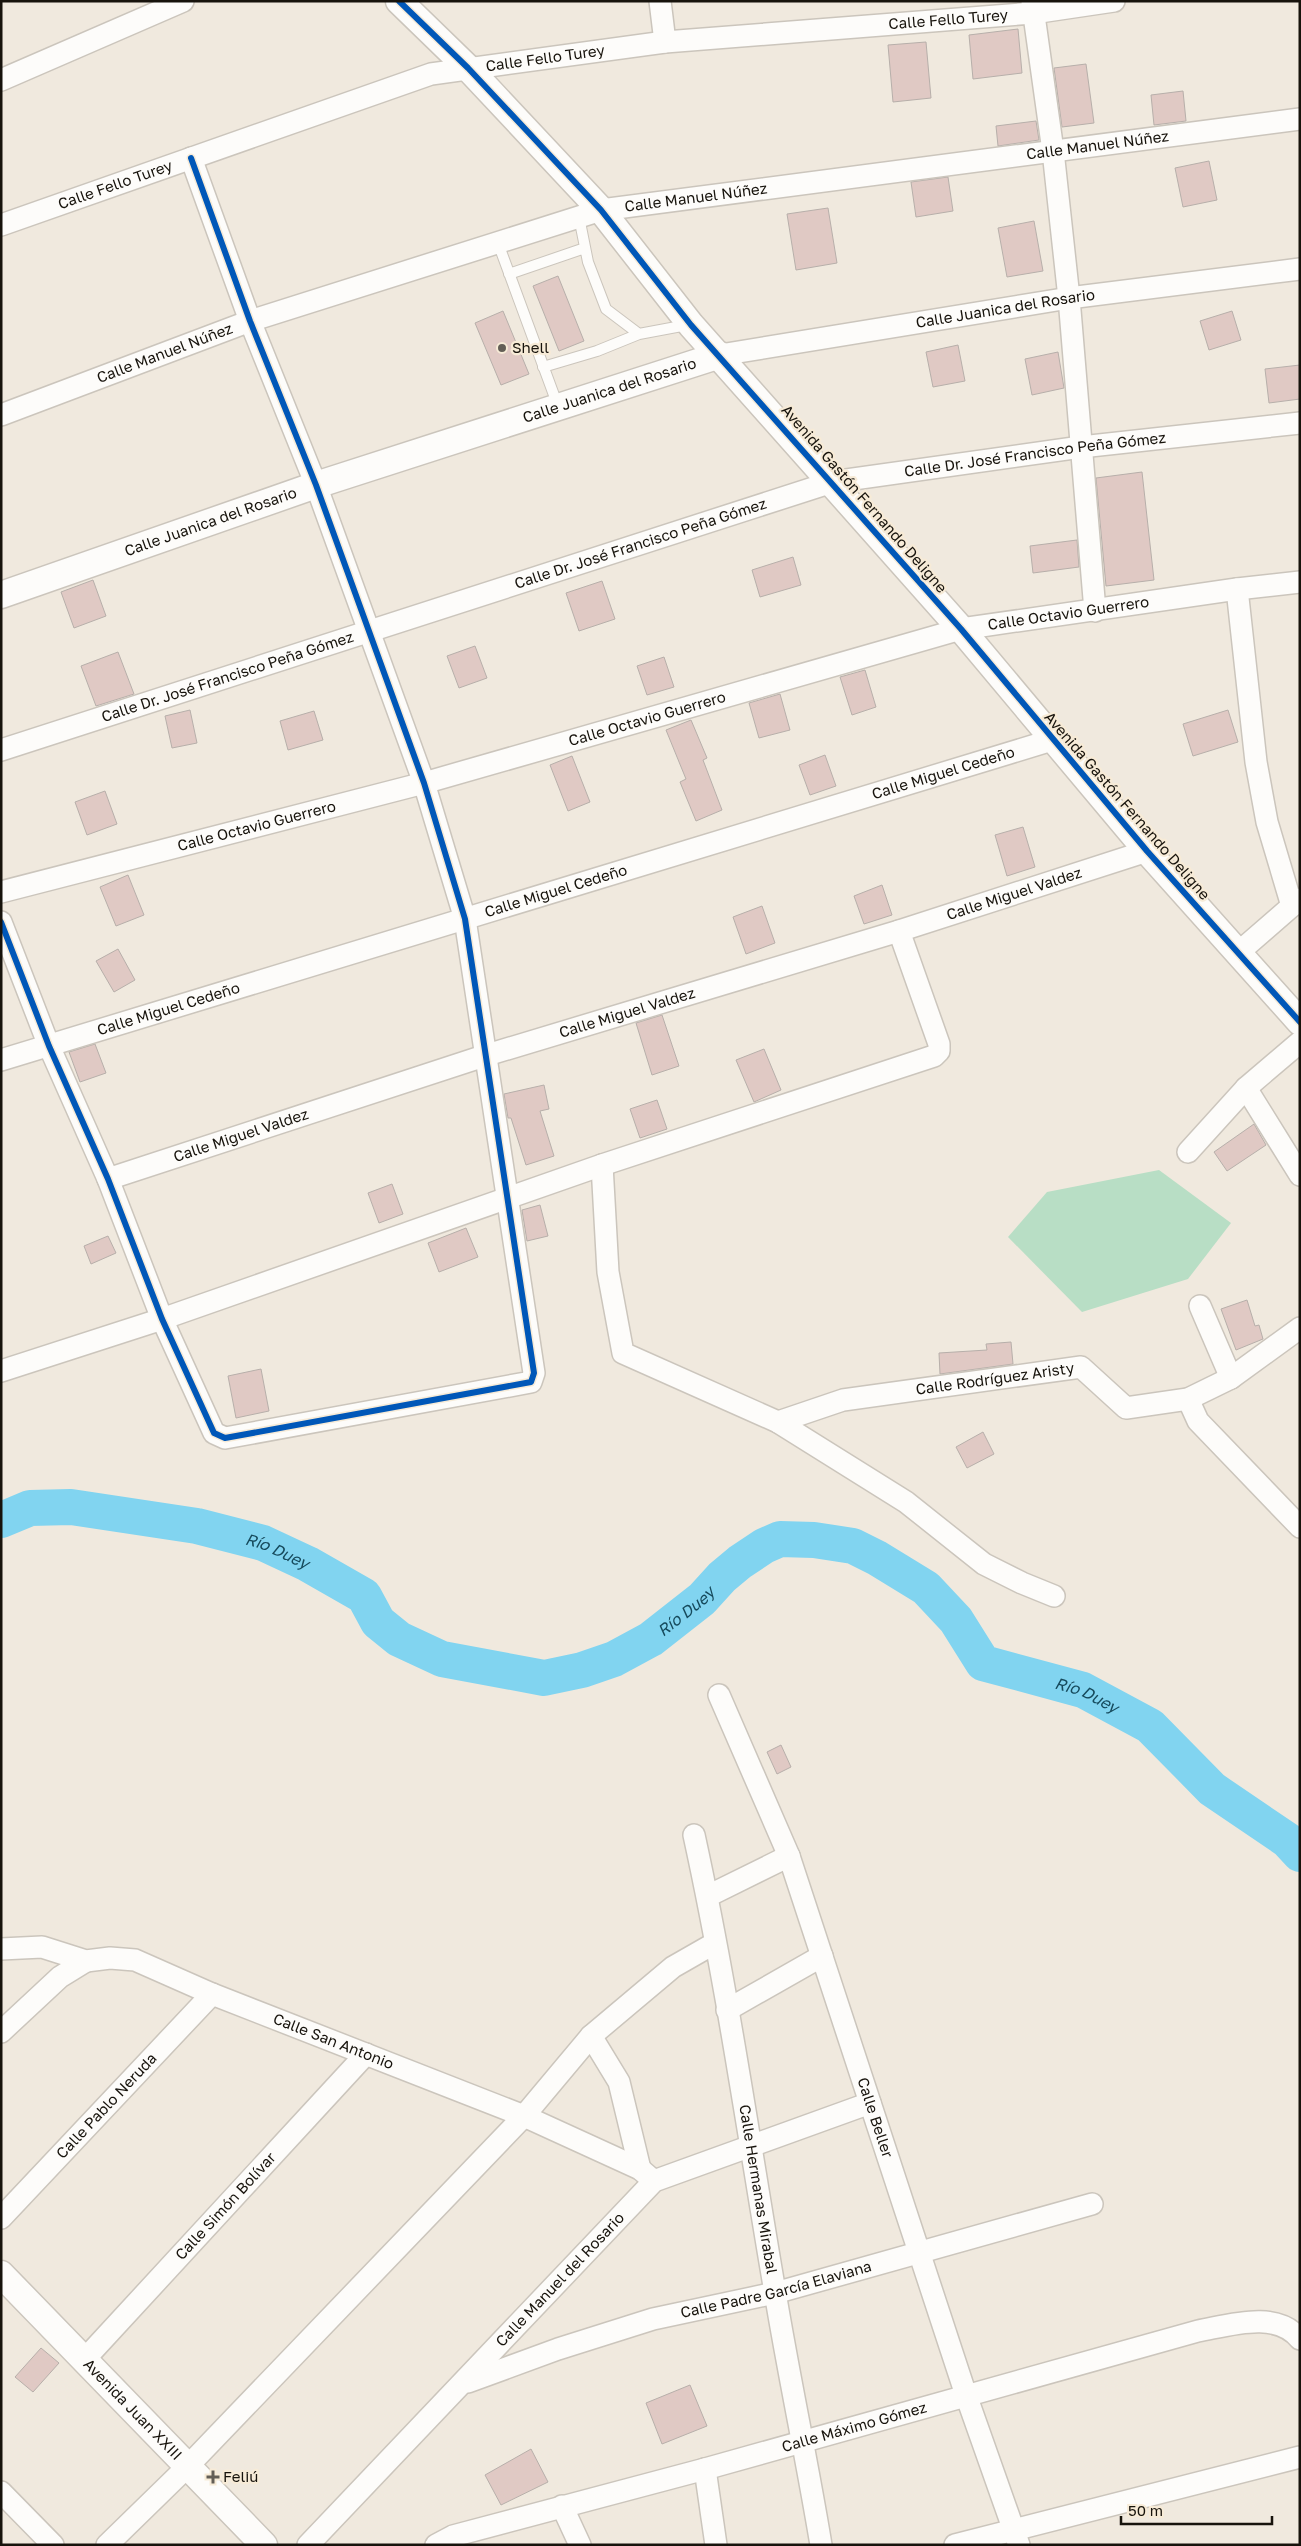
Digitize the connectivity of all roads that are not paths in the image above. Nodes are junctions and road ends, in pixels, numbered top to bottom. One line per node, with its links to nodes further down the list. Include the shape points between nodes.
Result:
1 (183, 1): 8 (street)
2 (399, 1): 7 (street, Avenida Gastón Fernando Deligne)
3 (660, 1): 6 (street)
4 (1114, 1): 5 (street, Calle Fello Turey)
5 (1033, 7): 6 (street, Calle Fello Turey); 10 (street)
6 (665, 42): 7 (street, Calle Fello Turey)
7 (468, 68): 11 (street, Calle Fello Turey, via 416,78); 12 (street, Avenida Gastón Fernando Deligne)
8 (1, 80)
9 (1300, 119): 10 (street, Calle Manuel Núñez)
10 (1053, 151): 12 (street, Calle Manuel Núñez); 18 (street)
11 (191, 158): 13 (street, Calle Fello Turey); 19 (street)
12 (590, 213): 14 (street, Calle Manuel Núñez); 15 (lane); 20 (street, Avenida Gastón Fernando Deligne)
13 (1, 225)
14 (498, 243): 17 (lane); 19 (street, Calle Manuel Núñez)
15 (585, 248): 17 (lane); 21 (lane, via 606,309)
16 (1300, 269): 18 (street, Calle Juanica del Rosario)
17 (509, 274): 23 (lane)
18 (1068, 298): 22 (street, Calle Juanica del Rosario); 27 (street)
19 (250, 321): 25 (street, Calle Manuel Núñez); 29 (street)
20 (692, 324): 21 (lane); 22 (street, Avenida Gastón Fernando Deligne)
21 (639, 334): 23 (lane)
22 (720, 355): 24 (street, Calle Juanica del Rosario); 28 (street, Avenida Gastón Fernando Deligne)
23 (543, 367): 24 (lane)
24 (558, 407): 29 (street, Calle Juanica del Rosario)
25 (1, 415)
26 (1300, 423): 27 (street, Calle Dr. José Francisco Peña Gómez)
27 (1081, 447): 28 (street, Calle Dr. José Francisco Peña Gómez); 33 (street)
28 (832, 482): 34 (street, Avenida Gastón Fernando Deligne); 35 (street, Calle Dr. José Francisco Peña Gómez)
29 (316, 485): 32 (street, Calle Juanica del Rosario); 35 (street)
30 (1300, 582): 31 (street, Calle Octavio Guerrero)
31 (1237, 589): 33 (street, Calle Octavio Guerrero); 41 (street, via 1256,762 1266,822)
32 (1, 595)
33 (1095, 611): 34 (street, Calle Octavio Guerrero)
34 (961, 629): 36 (street, Avenida Gastón Fernando Deligne); 38 (street, Calle Octavio Guerrero)
35 (368, 631): 37 (street, Calle Dr. José Francisco Peña Gómez); 38 (street)
36 (1052, 740): 39 (street, Avenida Gastón Fernando Deligne); 42 (street, Calle Miguel Cedeño)
37 (1, 750)
38 (424, 783): 40 (street, Calle Octavio Guerrero); 42 (street)
39 (1147, 851): 44 (street, Calle Miguel Valdez); 45 (street, Avenida Gastón Fernando Deligne)
40 (1, 892)
41 (1296, 903): 45 (street)
42 (466, 919): 48 (street, Calle Miguel Cedeño); 49 (street)
43 (1, 922): 48 (street)
44 (899, 931): 49 (street, Calle Miguel Valdez); 53 (street, via 939,1044 939,1051 934,1056)
45 (1239, 952): 46 (street, Avenida Gastón Fernando Deligne)
46 (1300, 1022)
47 (1300, 1042): 51 (street)
48 (49, 1046): 50 (street, Calle Miguel Cedeño); 55 (street)
49 (486, 1055): 55 (street, Calle Miguel Valdez); 56 (street)
50 (1, 1060)
51 (1246, 1088): 52 (street); 54 (street)
52 (1188, 1152)
53 (602, 1165): 56 (street); 63 (street, via 608,1272 623,1353)
54 (1300, 1175)
55 (108, 1179): 58 (street)
56 (508, 1198): 58 (street); 58 (street, via 534,1373 531,1382 225,1438 214,1433)
57 (1200, 1306): 61 (street)
58 (162, 1319): 60 (street)
59 (1300, 1328): 61 (street, Calle Rodríguez Aristy)
60 (1, 1371)
61 (1231, 1378): 62 (street, Calle Rodríguez Aristy)
62 (1188, 1399): 63 (street, Calle Rodríguez Aristy, via 1126,1408 1081,1367 843,1400); 64 (street, via 1198,1421)
63 (778, 1422): 65 (street, via 906,1502 984,1564)
64 (1300, 1527)
65 (1054, 1596)
66 (719, 1695): 68 (street, Calle Beller)
67 (694, 1835): 69 (street, Calle Hermanas Mirabal)
68 (789, 1856): 69 (street); 72 (street, Calle Beller)
69 (708, 1896): 70 (street, Calle Hermanas Mirabal)
70 (715, 1943): 75 (street, Calle Hermanas Mirabal); 77 (street, via 673,1967)
71 (1, 1949): 73 (street, Calle San Antonio, via 42,1947)
72 (822, 1956): 75 (street); 79 (street, Calle Beller)
73 (86, 1961): 74 (street, Calle San Antonio, via 110,1958 135,1960); 76 (street, via 60,1977)
74 (212, 1994): 78 (street, Calle San Antonio); 84 (street, Calle Pablo Neruda)
75 (727, 2010): 81 (street, Calle Hermanas Mirabal)
76 (1, 2032)
77 (591, 2036): 80 (street); 82 (street, via 620,2082)
78 (366, 2054): 80 (street, Calle San Antonio); 89 (street, Calle Simón Bolívar)
79 (870, 2103): 81 (street, Calle Manuel del Rosario); 85 (street, Calle Beller)
80 (524, 2116): 82 (street, Calle San Antonio); 94 (street)
81 (752, 2144): 82 (street, Calle Manuel del Rosario); 87 (street, Calle Hermanas Mirabal)
82 (647, 2175): 90 (street, Calle Manuel del Rosario)
83 (1092, 2204): 85 (street, Calle Padre García Elaviana)
84 (1, 2218)
85 (920, 2252): 87 (street, Calle Padre García Elaviana); 91 (street, Calle Beller)
86 (1, 2274): 89 (street, Avenida Juan XXIII)
87 (775, 2293): 90 (street, Calle Padre García Elaviana, via 653,2319); 92 (street, Calle Hermanas Mirabal)
88 (1292, 2330): 91 (street, Calle Máximo Gómez, via 1246,2323 1198,2331)
89 (84, 2360): 94 (street, Avenida Juan XXIII)
90 (463, 2384): 102 (street, Calle Manuel del Rosario)
91 (966, 2395): 92 (street, Calle Máximo Gómez); 98 (street, Calle Beller)
92 (803, 2440): 95 (street, Calle Máximo Gómez); 106 (street, Calle Hermanas Mirabal)
93 (1300, 2457): 98 (street)
94 (188, 2466): 100 (street); 101 (street, Avenida Juan XXIII)
95 (705, 2469): 97 (street, Calle Máximo Gómez); 105 (street)
96 (1, 2492): 99 (street)
97 (562, 2506): 103 (street, Calle Máximo Gómez, via 453,2536); 104 (street)
98 (1016, 2537): 107 (street)
99 (53, 2545)
100 (107, 2545)
101 (264, 2545)
102 (308, 2545)
103 (436, 2545)
104 (580, 2545)
105 (716, 2545)
106 (821, 2545)
107 (955, 2545)

